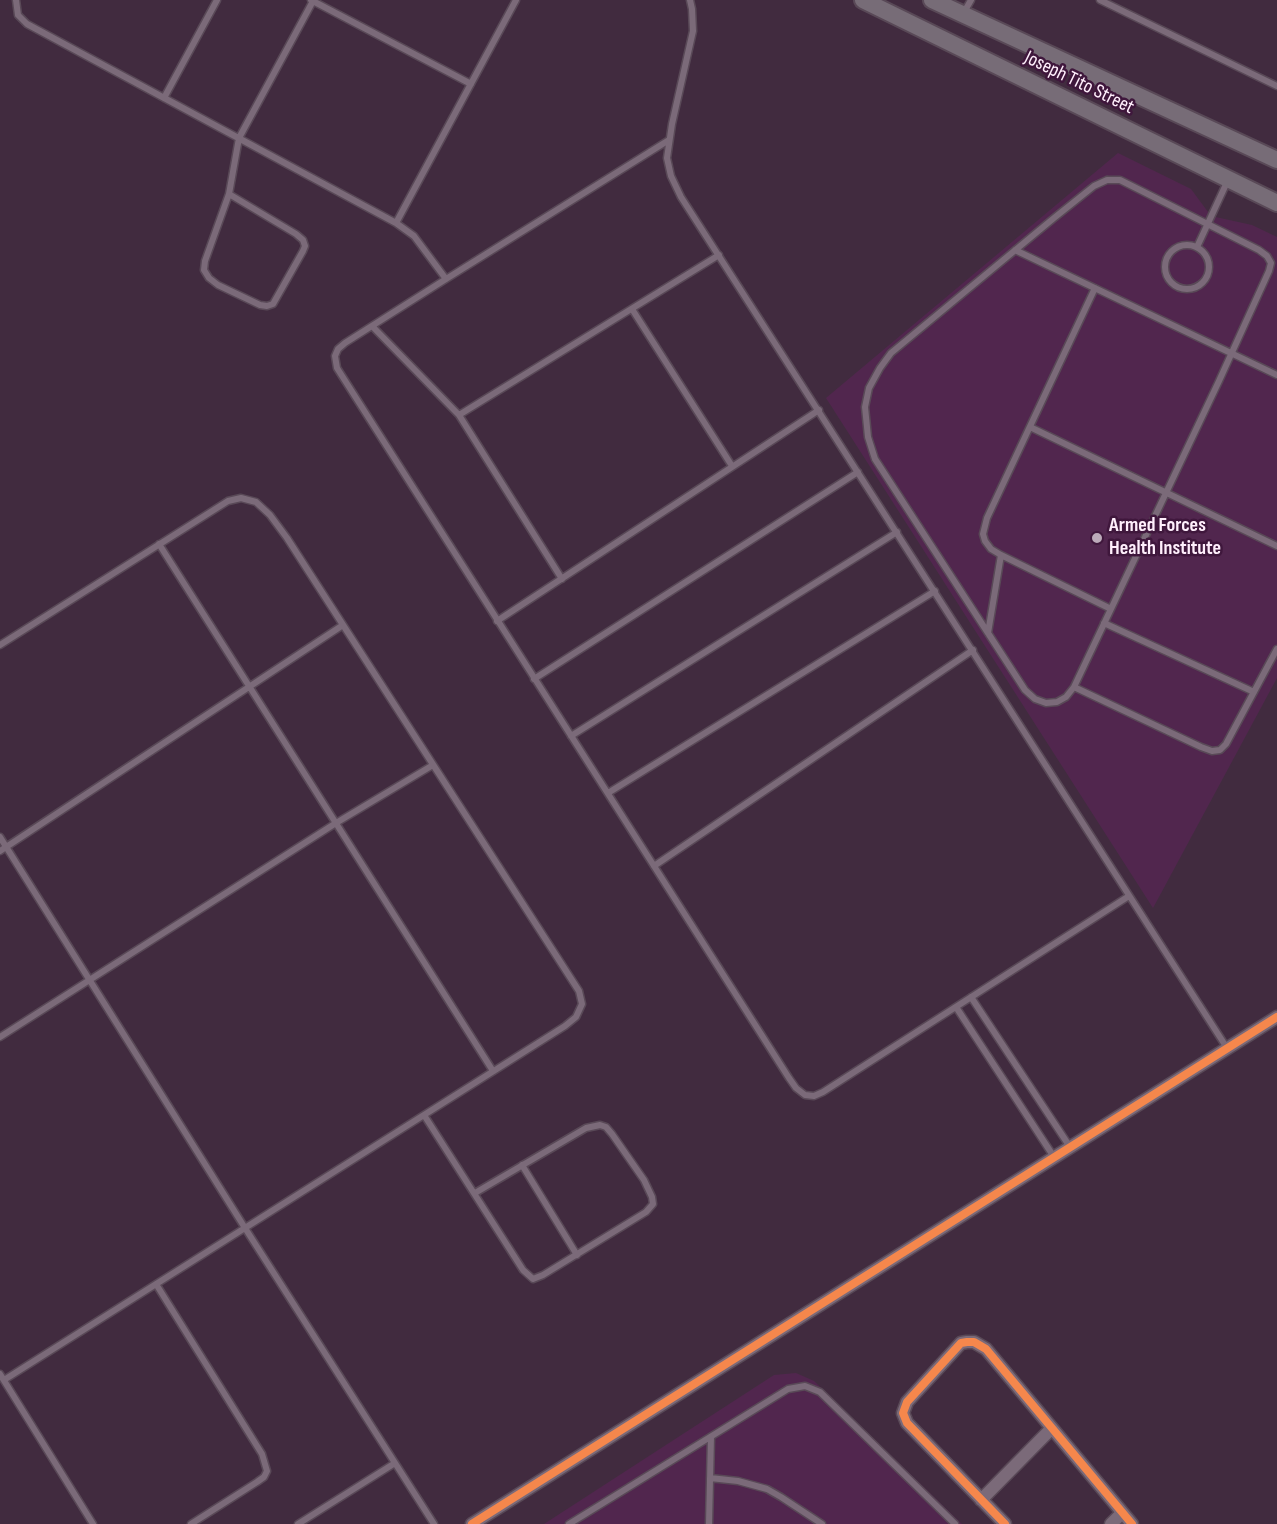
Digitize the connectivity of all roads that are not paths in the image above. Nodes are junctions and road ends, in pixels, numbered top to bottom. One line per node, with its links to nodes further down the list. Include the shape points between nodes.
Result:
1 (16, 0): 12 (lane, via 18,15 27,24)
2 (217, 0): 12 (lane)
3 (516, 0): 10 (lane)
4 (690, 0): 14 (lane, via 693,31)
5 (863, 0): 16 (main road, Joseph Tito Street)
6 (933, 0): 9 (main road, Joseph Tito Street)
7 (1100, 0): 11 (lane)
8 (312, 1): 10 (lane); 13 (lane)
9 (967, 7): 15 (main road, Joseph Tito Street)
10 (471, 84): 19 (lane)
11 (1277, 86)
12 (165, 98): 13 (lane)
13 (239, 138): 17 (lane); 19 (lane)
14 (669, 140): 23 (lane, via 671,176); 24 (lane)
15 (1277, 160)
16 (1228, 179): 18 (main road, Joseph Tito Street); 20 (lane)
17 (229, 194): 17 (lane, via 204,270 218,285 260,304 273,304 303,251 303,240)
18 (1277, 203)
19 (396, 223): 24 (lane, via 414,236)
20 (1208, 225): 21 (lane); 22 (lane, via 1120,180 1107,180 1094,186); 28 (lane, via 1259,250 1271,263)
21 (1197, 247): 21 (lane, via 1179,246 1167,258 1166,275 1177,288 1194,289 1207,277 1208,260)
22 (1015, 250): 25 (lane); 46 (lane, via 891,353 869,388 865,407 875,459)
23 (719, 255): 26 (lane); 30 (lane)
24 (446, 279): 27 (lane)
25 (1095, 288): 28 (lane); 32 (lane)
26 (632, 309): 31 (lane); 33 (lane)
27 (372, 326): 31 (lane); 43 (lane, via 338,349 337,368)
28 (1231, 354): 29 (lane); 35 (lane)
29 (1277, 375)
30 (819, 410): 33 (lane); 34 (lane)
31 (459, 415): 40 (lane)
32 (1030, 427): 35 (lane); 39 (lane, via 983,534 991,549)
33 (732, 466): 40 (lane)
34 (858, 472): 36 (lane); 50 (lane)
35 (1166, 493): 38 (lane); 42 (lane)
36 (897, 532): 41 (lane); 54 (lane)
37 (159, 544): 45 (lane, via 228,501 241,498 256,502 281,530); 47 (lane); 51 (lane)
38 (1277, 546)
39 (1001, 555): 42 (lane); 46 (lane)
40 (562, 579): 43 (lane)
41 (935, 591): 49 (lane); 56 (lane)
42 (1111, 609): 44 (lane)
43 (497, 621): 50 (lane)
44 (1104, 623): 52 (lane); 53 (lane)
45 (343, 625): 51 (lane); 55 (lane)
46 (988, 633): 52 (lane, via 1035,699 1057,702)
47 (0, 645)
48 (1277, 649): 53 (lane)
49 (973, 651): 60 (lane); 61 (lane)
50 (534, 678): 54 (lane)
51 (250, 687): 57 (lane); 59 (lane)
52 (1074, 687): 53 (lane, via 1212,751 1226,744)
53 (1254, 692)
54 (571, 736): 56 (lane)
55 (433, 765): 57 (lane); 68 (lane, via 579,991 582,1004 576,1017 565,1026)
56 (608, 794): 60 (lane)
57 (336, 823): 62 (lane); 68 (lane)
58 (0, 837): 59 (lane)
59 (3, 849): 62 (lane)
60 (654, 866): 64 (lane, via 789,1078 805,1095 823,1092)
61 (1129, 896): 63 (lane); 67 (lane)
62 (90, 981): 66 (lane); 74 (lane)
63 (971, 997): 64 (lane); 70 (lane)
64 (956, 1007): 71 (lane)
65 (1277, 1017): 67 (street)
66 (0, 1037)
67 (1227, 1048): 70 (street)
68 (493, 1071): 69 (lane)
69 (424, 1114): 73 (lane); 74 (lane)
70 (1070, 1147): 71 (street)
71 (1054, 1157): 88 (street)
72 (522, 1165): 73 (lane); 75 (lane); 75 (lane, via 586,1128 600,1125 612,1134 644,1180 652,1197 650,1209)
73 (475, 1193): 75 (lane, via 528,1276 538,1278)
74 (245, 1228): 76 (lane); 80 (lane)
75 (576, 1255)
76 (156, 1284): 77 (lane); 85 (lane, via 262,1454 267,1471 257,1482)
77 (2, 1377): 84 (lane)
78 (1052, 1428): 82 (street); 82 (street, via 986,1349 974,1342 961,1343 907,1401 903,1413); 83 (street)
79 (711, 1437): 81 (lane); 89 (lane); 92 (lane, via 788,1389 813,1388)
80 (395, 1463): 86 (lane); 87 (lane)
81 (710, 1478): 90 (lane); 91 (lane, via 767,1489)
82 (981, 1500): 93 (street)
83 (1122, 1513): 94 (street); 95 (street)
84 (93, 1524)
85 (191, 1524)
86 (298, 1524)
87 (434, 1524)
88 (472, 1524)
89 (569, 1524)
90 (709, 1524)
91 (822, 1524)
92 (955, 1524)
93 (1005, 1524)
94 (1111, 1524)
95 (1132, 1524)

